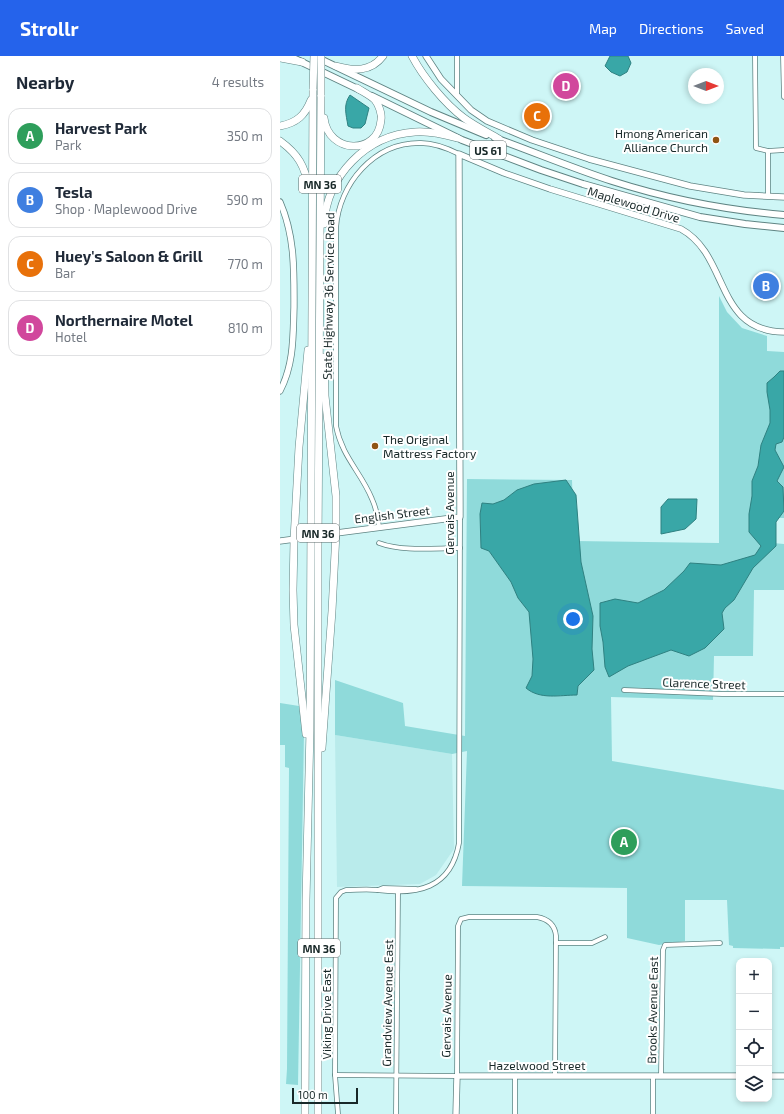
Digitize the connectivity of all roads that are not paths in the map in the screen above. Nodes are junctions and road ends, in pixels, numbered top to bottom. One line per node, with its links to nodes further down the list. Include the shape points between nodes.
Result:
1 (289, 56): 11 (main road, US 61)
2 (314, 56): 12 (main road, US 61); 14 (highway, MN 36, bridge)
3 (321, 56): 14 (highway, MN 36, bridge)
4 (383, 56): 12 (highway, via 376,64 366,69 349,70)
5 (412, 56): 19 (highway, via 434,88 463,118)
6 (426, 56): 15 (street, via 441,79)
7 (457, 56): 15 (street)
8 (755, 56): 22 (street, via 756,148)
9 (783, 56): 16 (street)
10 (280, 58): 11 (highway)
11 (302, 62): 13 (main road, US 61)
12 (336, 66): 19 (main road, US 61, via 431,112)
13 (357, 88): 14 (highway, via 374,100 382,118 373,138 358,146 340,143 328,132); 18 (main road, US 61)
14 (316, 92): 17 (highway, via 301,117); 28 (highway, MN 36); 30 (highway, MN 36)
15 (457, 95): 24 (street, via 471,110 487,121 532,140 589,159 692,186 736,194)
16 (784, 97)
17 (280, 126)
18 (457, 138): 29 (main road, US 61, via 541,170 663,207 700,217); 30 (highway, via 425,131 403,133 373,144 351,162 338,178 327,202)
19 (499, 139): 27 (main road, US 61, via 586,172 640,189 724,208)
20 (280, 141): 28 (highway, via 298,157 305,172)
21 (784, 150): 22 (street)
22 (768, 151): 24 (street)
23 (459, 154): 33 (street, Maplewood Drive, via 550,189 681,229 694,237 704,248 733,306 743,318 764,330); 35 (street, Gervais Avenue); 36 (street, State Highway 36 Service Road, via 438,145 421,143 390,150 375,158 357,174 339,207 336,228 336,426 344,453 372,498)
24 (768, 196): 25 (street)
25 (784, 197)
26 (280, 202): 34 (street, via 290,229 294,266 292,353 288,373)
27 (784, 215)
28 (312, 224): 32 (highway, MN 36)
29 (784, 228)
30 (319, 274): 31 (highway, MN 36)
31 (319, 284): 37 (highway, via 325,396 336,486); 44 (highway, MN 36)
32 (312, 320): 38 (highway, via 305,368); 45 (highway, MN 36)
33 (784, 332)
34 (280, 391)
35 (460, 517): 36 (street, English Street); 41 (street, Gervais Avenue)
36 (379, 526): 37 (street, English Street)
37 (336, 533): 38 (street, English Street, bridge); 44 (highway, via 324,728)
38 (298, 539): 39 (street, English Street); 45 (highway, via 293,590 294,625 306,735)
39 (280, 541)
40 (379, 543): 41 (street, via 411,548)
41 (460, 548): 46 (street, Gervais Avenue, via 459,843 448,871 428,887)
42 (624, 690): 43 (street, Clarence Street)
43 (784, 694)
44 (318, 782): 63 (highway, MN 36)
45 (308, 808): 62 (highway, MN 36)
46 (418, 889): 47 (street); 48 (street)
47 (377, 890): 48 (street); 52 (street, Viking Drive East, via 346,890 336,898)
48 (398, 892): 53 (street, Grandview Avenue East)
49 (605, 937): 50 (street, via 592,942)
50 (556, 943): 54 (street, Gervais Avenue, via 553,926 542,918 461,919 458,926); 56 (street)
51 (720, 943): 58 (street, Brooks Avenue East, via 665,945)
52 (335, 1075): 53 (street, Hazelwood Street); 64 (street, Viking Drive East)
53 (396, 1076): 54 (street, Hazelwood Street); 65 (street, Grandview Avenue East)
54 (457, 1076): 55 (street, Hazelwood Street); 66 (street, Gervais Avenue)
55 (515, 1076): 56 (street, Hazelwood Street); 67 (street)
56 (555, 1076): 57 (street, Hazelwood Street)
57 (653, 1076): 58 (street, Hazelwood Street); 68 (street, Brooks Avenue East)
58 (661, 1076): 59 (street, Hazelwood Street)
59 (736, 1076)
60 (772, 1076): 61 (street)
61 (784, 1076)
62 (305, 1114)
63 (318, 1114)
64 (338, 1114)
65 (396, 1114)
66 (456, 1114)
67 (515, 1114)
68 (653, 1114)

